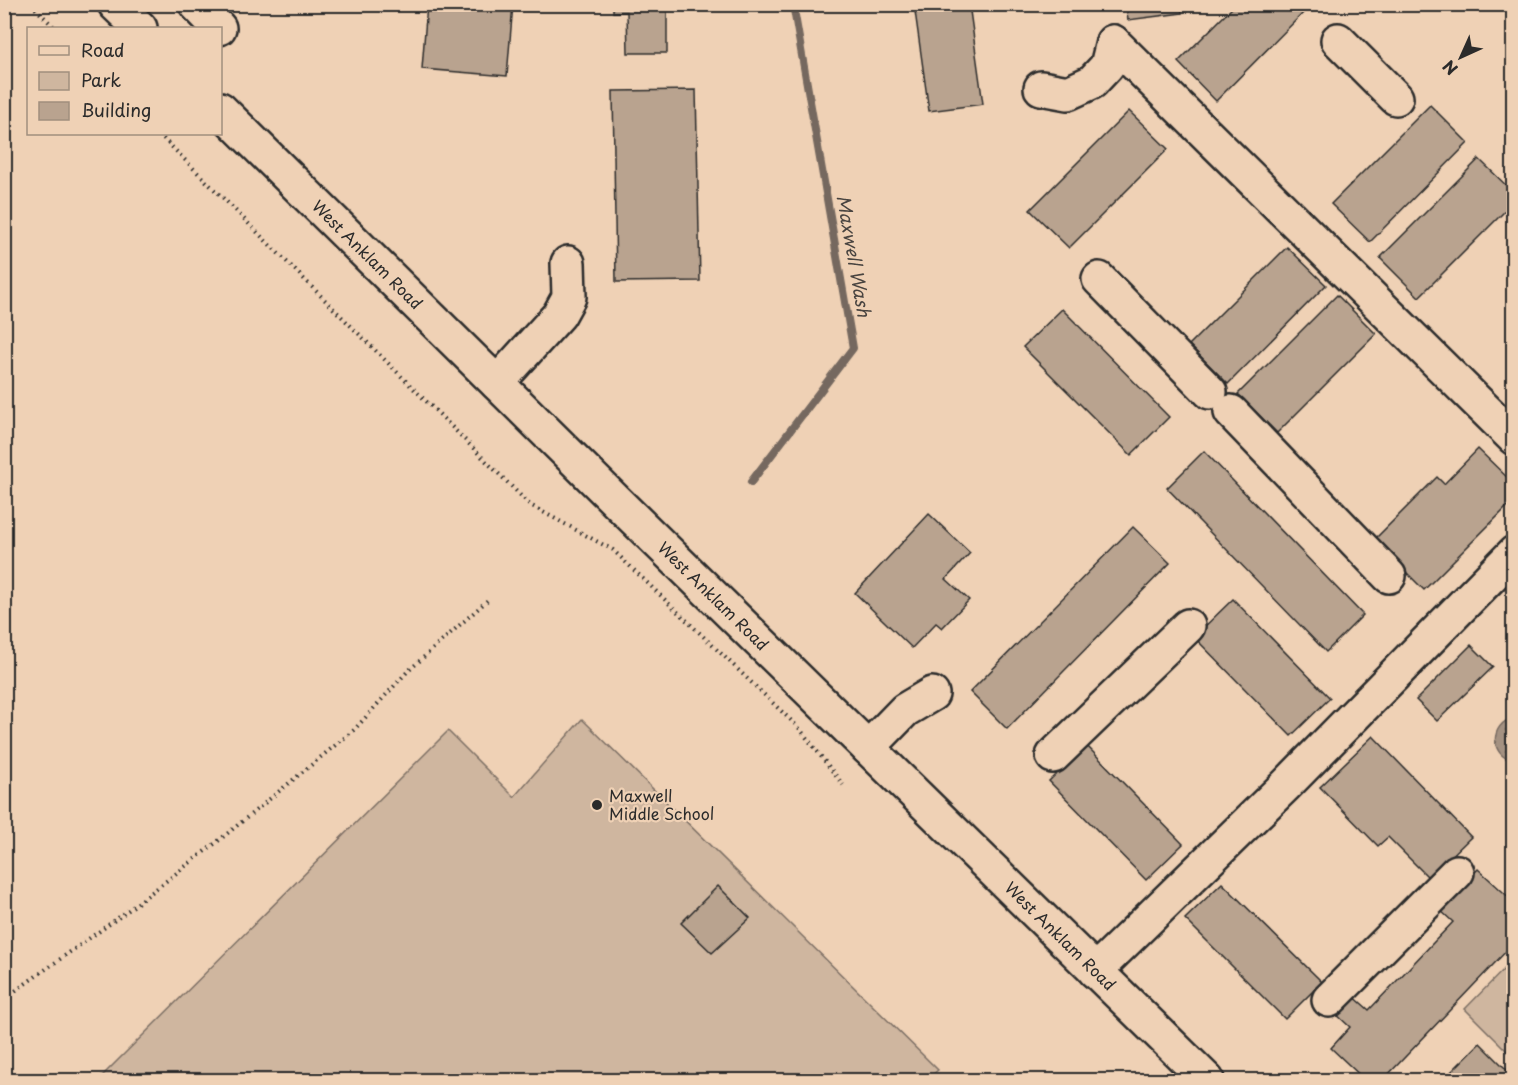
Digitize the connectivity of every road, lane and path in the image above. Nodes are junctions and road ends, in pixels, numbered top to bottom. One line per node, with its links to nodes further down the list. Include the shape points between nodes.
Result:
1 (31, 4): 4 (path)
2 (115, 4): 5 (main road)
3 (196, 4): 6 (main road)
4 (54, 27)
5 (139, 27)
6 (218, 27)
7 (222, 31): 9 (main road, via 230,40)
8 (1338, 40): 11 (main road)
9 (222, 50)
10 (1041, 88): 17 (main road, via 1068,93 1092,82 1107,66 1113,42)
11 (1396, 98)
12 (222, 111): 16 (main road, West Anklam Road)
13 (160, 135): 25 (path, via 530,505 613,550 800,729)
14 (568, 263): 16 (main road, via 568,297 559,315)
15 (1099, 279): 19 (main road)
16 (497, 383): 23 (main road, West Anklam Road)
17 (1514, 438)
18 (1514, 553): 27 (main road, via 1286,785)
19 (1389, 576)
20 (489, 598): 29 (path, via 407,672 354,730 217,842 8,996)
21 (1188, 626): 24 (main road)
22 (932, 694): 23 (main road, via 905,710)
23 (868, 748): 27 (main road, West Anklam Road)
24 (1053, 756)
25 (843, 785)
26 (1457, 872): 28 (main road)
27 (1095, 971): 30 (main road, West Anklam Road)
28 (1329, 1000)
29 (4, 1004)
30 (1206, 1080)

